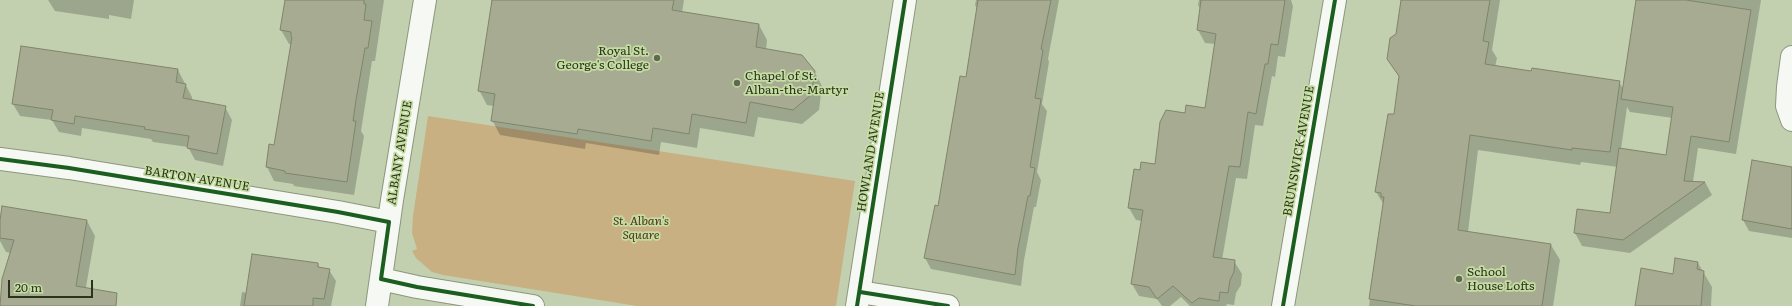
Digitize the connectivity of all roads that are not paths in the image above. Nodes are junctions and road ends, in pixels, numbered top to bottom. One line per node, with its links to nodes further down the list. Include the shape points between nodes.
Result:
1 (425, 0): 7 (street, ALBANY AVENUE)
2 (905, 0): 9 (street, HOWLAND AVENUE)
3 (1335, 0): 13 (street, BRUNSWICK AVENUE)
4 (1792, 58): 5 (street, via 1787,106)
5 (1792, 120)
6 (0, 159): 7 (street, BARTON AVENUE, via 330,210)
7 (389, 222): 8 (street, ALBANY AVENUE)
8 (381, 279): 10 (street, ALBANY AVENUE); 11 (street)
9 (859, 299): 12 (street)
10 (377, 306)
11 (533, 306)
12 (948, 306)
13 (1283, 306)

